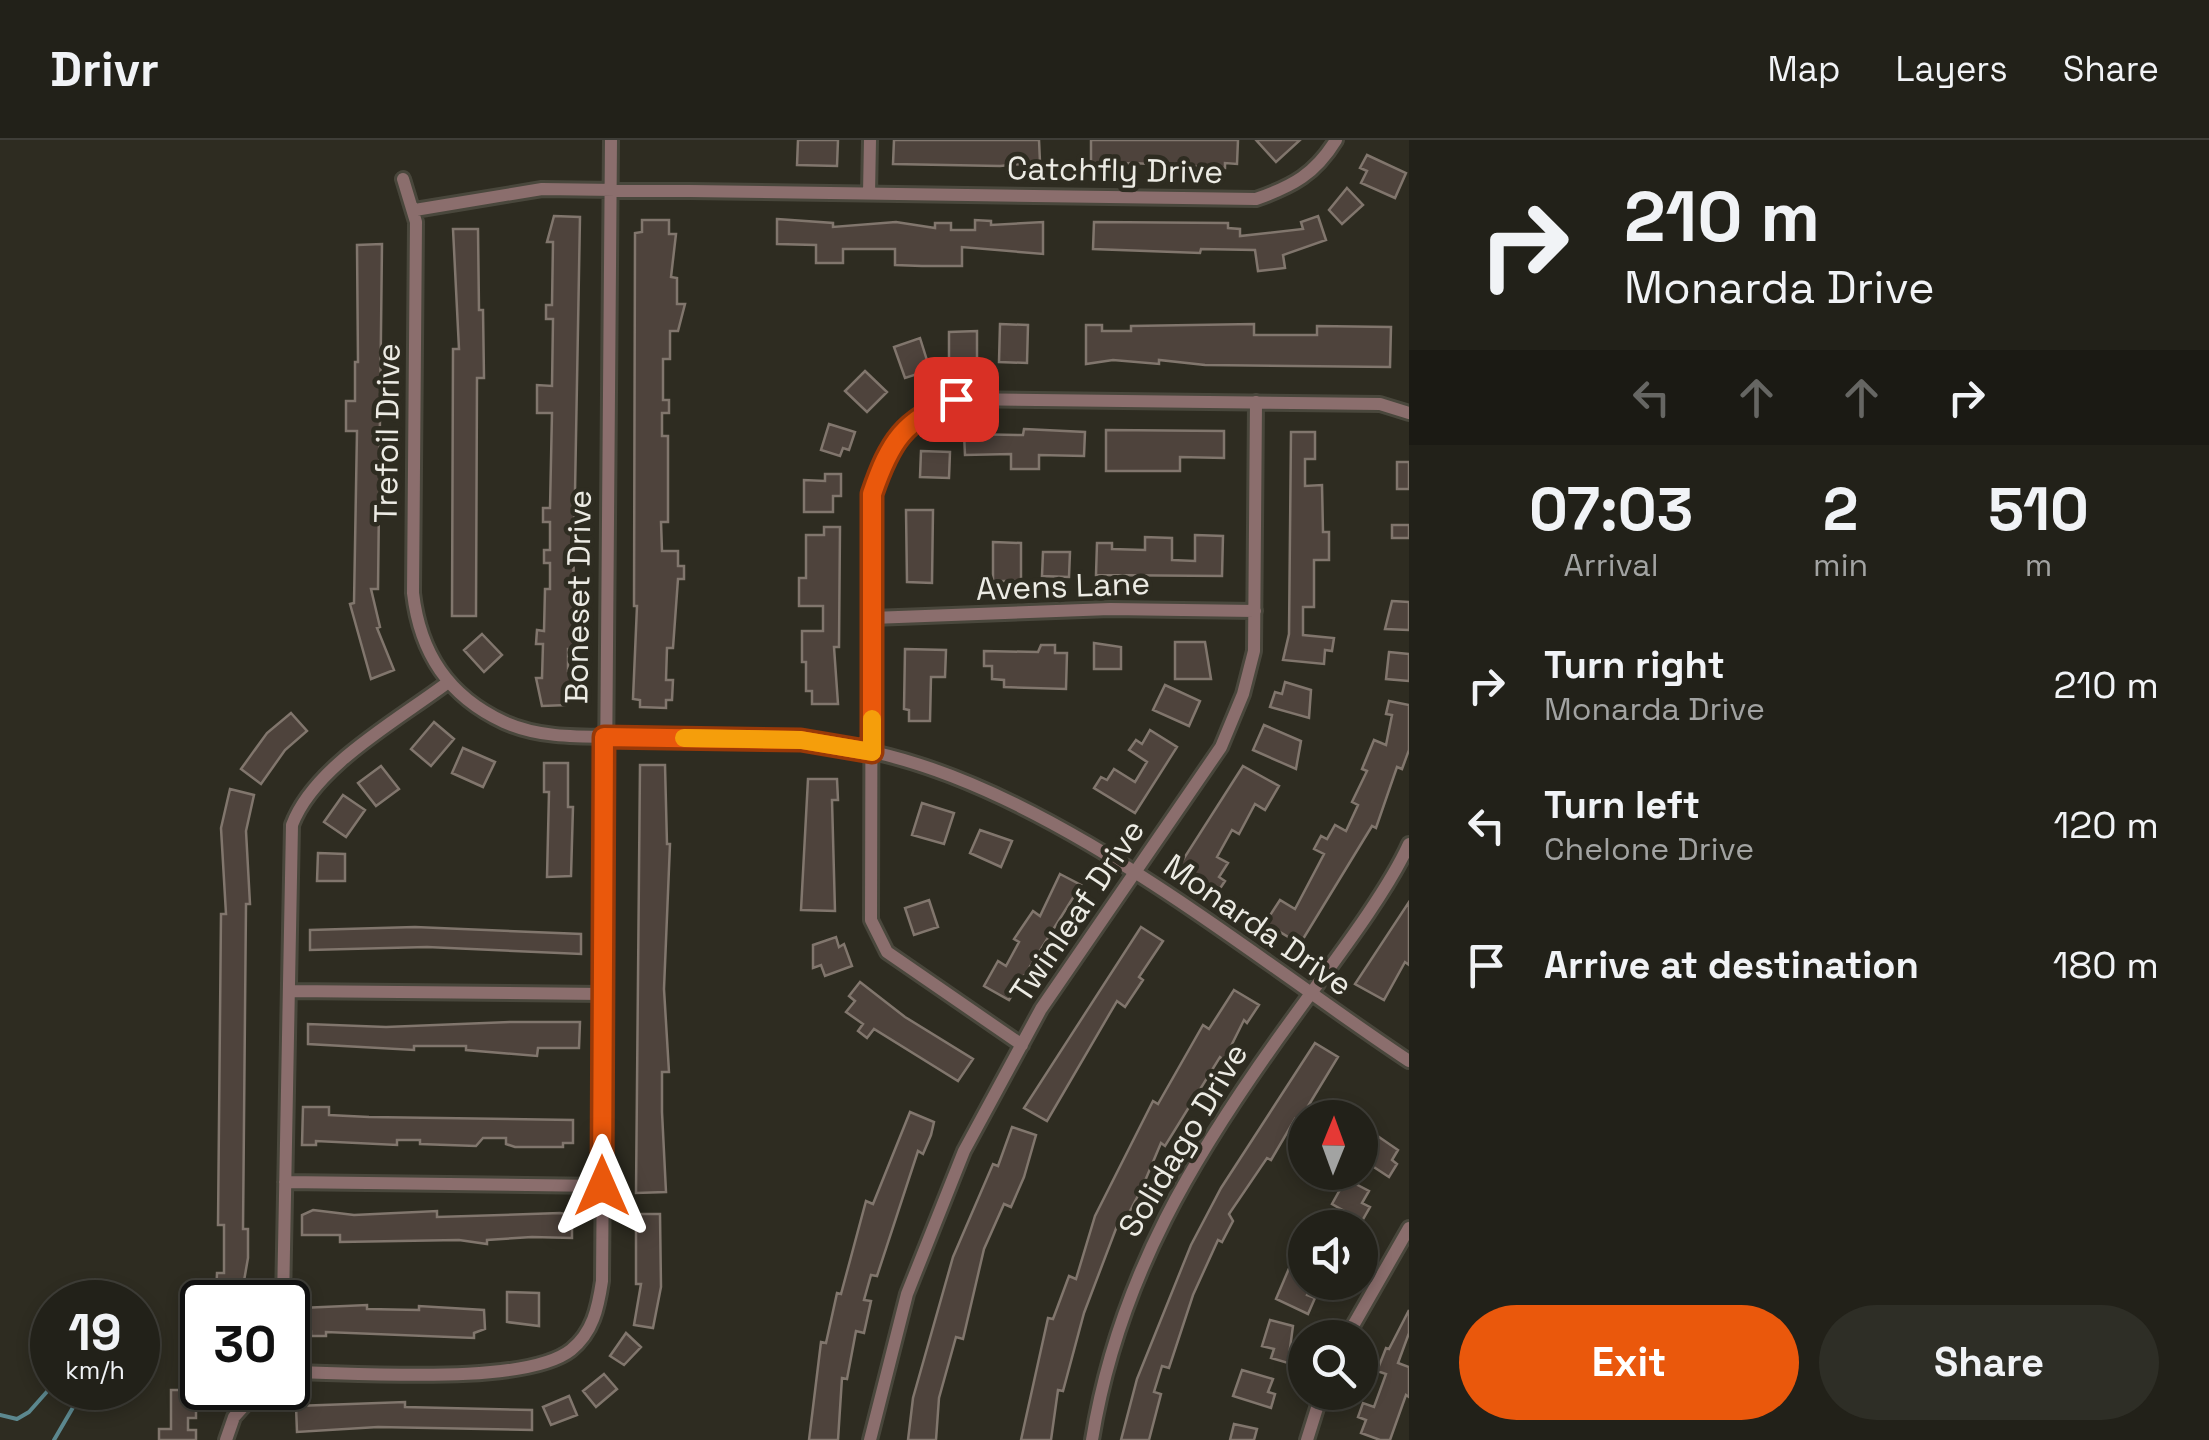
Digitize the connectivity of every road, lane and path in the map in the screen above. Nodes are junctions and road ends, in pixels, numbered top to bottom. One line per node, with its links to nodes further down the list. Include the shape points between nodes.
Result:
1 (611, 140): 5 (street, Boneset Drive)
2 (870, 140): 6 (street)
3 (1336, 140): 6 (street, Catchfly Drive, via 1295,186 1256,199)
4 (403, 179): 7 (street, Trefoil Drive)
5 (611, 189): 6 (street, Catchfly Drive); 7 (street, Catchfly Drive, via 529,189); 13 (street, Boneset Drive)
6 (870, 194)
7 (415, 210): 12 (street, Trefoil Drive, via 413,593 420,632)
8 (1256, 402): 9 (street, via 1380,404); 10 (street, Twinleaf Drive); 11 (street, via 956,399 924,412 901,432 872,494)
9 (1409, 413)
10 (1256, 611): 11 (street, Avens Lane); 16 (street, Twinleaf Drive, via 1243,694 1220,747)
11 (872, 618): 14 (street)
12 (447, 683): 13 (street, Monarda Drive, via 480,710 520,728); 17 (street, via 322,778 298,807 291,841)
13 (604, 737): 14 (street, Monarda Drive, via 801,740); 18 (street, Boneset Drive)
14 (872, 752): 16 (street, Monarda Drive, via 940,770 1015,803); 20 (street, via 871,920 888,952)
15 (1409, 844): 19 (street, Solidago Drive)
16 (1137, 875): 19 (street, Monarda Drive); 20 (street, Twinleaf Drive)
17 (289, 991): 18 (street); 22 (street)
18 (603, 994): 23 (street, Boneset Drive)
19 (1309, 995): 21 (street, Monarda Drive); 32 (street, Solidago Drive, via 1220,1120 1136,1274)
20 (1022, 1046): 31 (street, Twinleaf Drive, via 964,1151 906,1294)
21 (1409, 1061)
22 (286, 1182): 23 (street); 25 (street)
23 (602, 1186): 27 (street, Boneset Drive, via 597,1310 571,1350 505,1372)
24 (1409, 1228): 26 (street)
25 (284, 1280)
26 (1356, 1320)
27 (310, 1372)
28 (240, 1410): 30 (street)
29 (1316, 1410): 33 (street)
30 (226, 1440)
31 (870, 1440)
32 (1092, 1440)
33 (1307, 1440)

